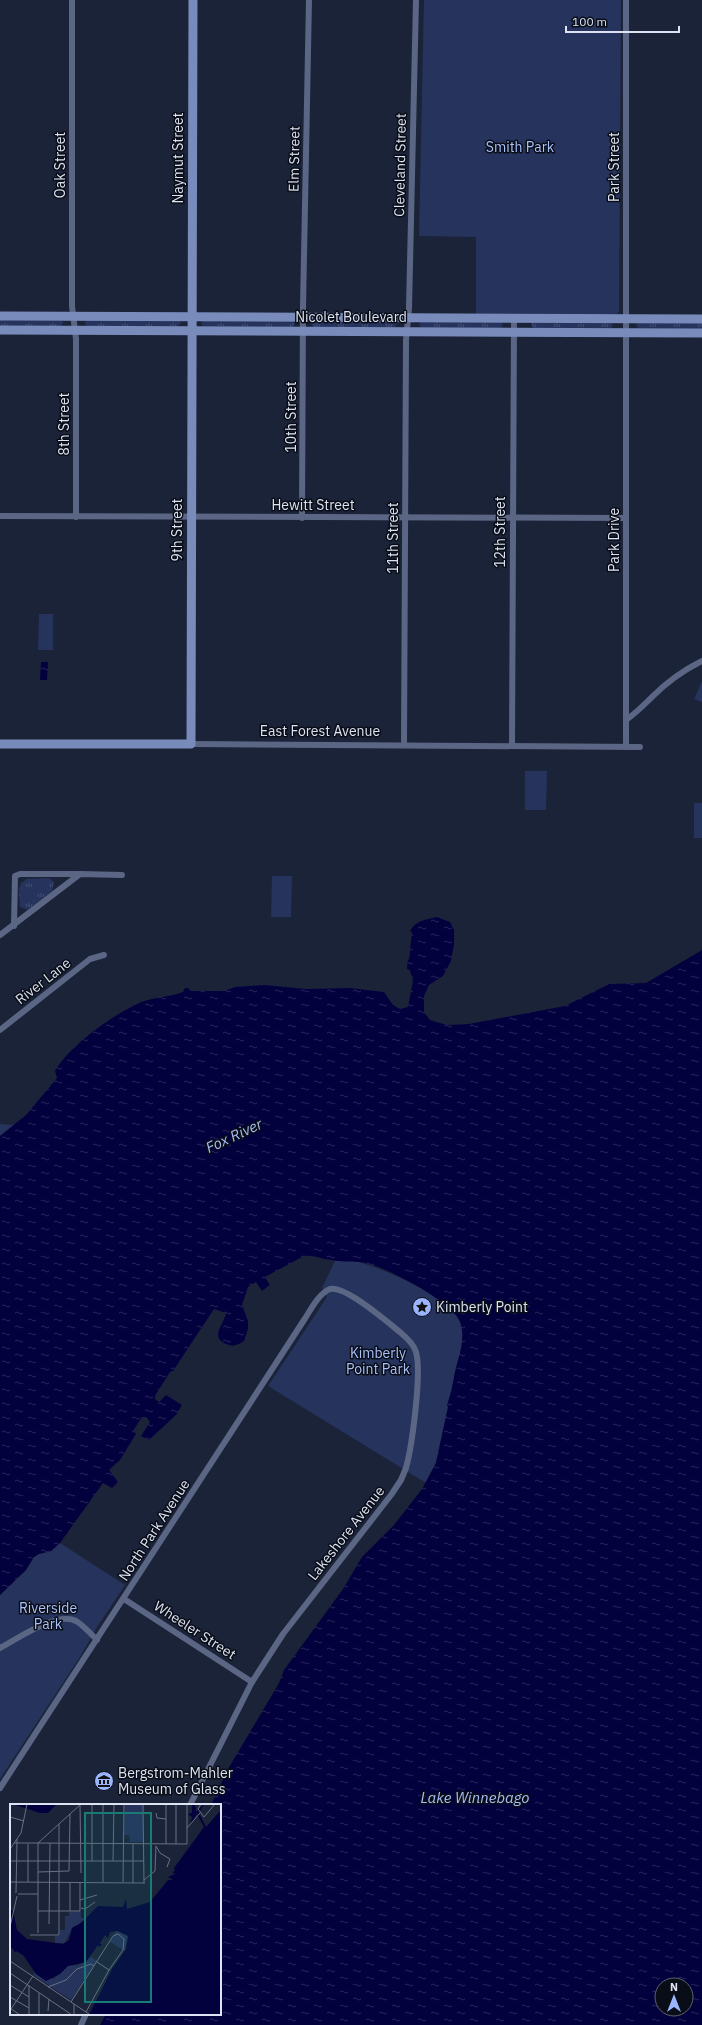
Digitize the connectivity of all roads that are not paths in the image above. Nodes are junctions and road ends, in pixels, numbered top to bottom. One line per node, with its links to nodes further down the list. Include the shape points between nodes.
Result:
1 (72, 0): 7 (street, Oak Street)
2 (193, 0): 8 (street, Naymut Street)
3 (309, 0): 10 (street, Elm Street)
4 (416, 0): 9 (street, Cleveland Street)
5 (626, 0): 12 (street, Park Street)
6 (0, 316): 7 (street, Nicolet Boulevard)
7 (73, 316): 8 (street, Nicolet Boulevard); 15 (street, Oak Street)
8 (192, 317): 10 (street, Nicolet Boulevard); 16 (street, 9th Street)
9 (408, 317): 10 (street, Nicolet Boulevard); 11 (street, Nicolet Boulevard); 17 (street, Cleveland Street)
10 (304, 318): 18 (street, 10th Street)
11 (514, 318): 12 (street, Nicolet Boulevard); 19 (street, 12th Street)
12 (626, 319): 13 (street, Nicolet Boulevard); 20 (street, Park Street)
13 (702, 319)
14 (0, 330): 15 (street, Nicolet Boulevard)
15 (75, 330): 16 (street, Nicolet Boulevard); 23 (street, 8th Street)
16 (192, 331): 18 (street, Nicolet Boulevard); 24 (street, 9th Street)
17 (407, 331): 18 (street, Nicolet Boulevard); 19 (street, Nicolet Boulevard); 25 (street, 11th Street)
18 (303, 332): 27 (street, 10th Street)
19 (513, 332): 20 (street, Nicolet Boulevard); 26 (street, 12th Street)
20 (626, 333): 21 (street, Nicolet Boulevard); 28 (street, Park Drive)
21 (702, 333)
22 (0, 516): 23 (street, Hewitt Street)
23 (76, 517): 24 (street, Hewitt Street)
24 (191, 517): 27 (street, Hewitt Street); 32 (street, 9th Street)
25 (405, 517): 26 (street, Hewitt Street); 27 (street, Hewitt Street); 33 (street, 11th Street)
26 (512, 517): 28 (street, Hewitt Street); 34 (street, 12th Street)
27 (302, 518)
28 (626, 518): 30 (street, Park Drive)
29 (702, 661): 30 (street, via 676,677 641,710)
30 (626, 720): 35 (street, Park Drive)
31 (0, 744): 32 (street, East Forest Avenue)
32 (191, 744): 33 (street, East Forest Avenue)
33 (404, 746): 34 (street, East Forest Avenue)
34 (512, 746): 35 (street, East Forest Avenue)
35 (626, 747): 36 (street, East Forest Avenue)
36 (640, 747)
37 (80, 874): 38 (street); 39 (street); 39 (street, via 15,876)
38 (122, 876)
39 (14, 926): 40 (street)
40 (0, 935)
41 (104, 955): 42 (street, River Lane, via 90,960)
42 (0, 1030)
43 (332, 1289): 44 (street, North Park Avenue, via 319,1299 304,1320); 47 (street, Lakeshore Avenue, via 352,1296 394,1327 407,1338 416,1352 418,1376 409,1456 401,1480 293,1621)
44 (124, 1599): 45 (street, North Park Avenue); 47 (street, Wheeler Street)
45 (97, 1640): 46 (street, via 77,1621 65,1619 35,1628); 48 (street, North Park Avenue)
46 (0, 1648)
47 (252, 1682): 49 (street, Lakeshore Avenue)
48 (0, 1788)
49 (191, 1804)
50 (86, 2015): 51 (street)
51 (81, 2025)

